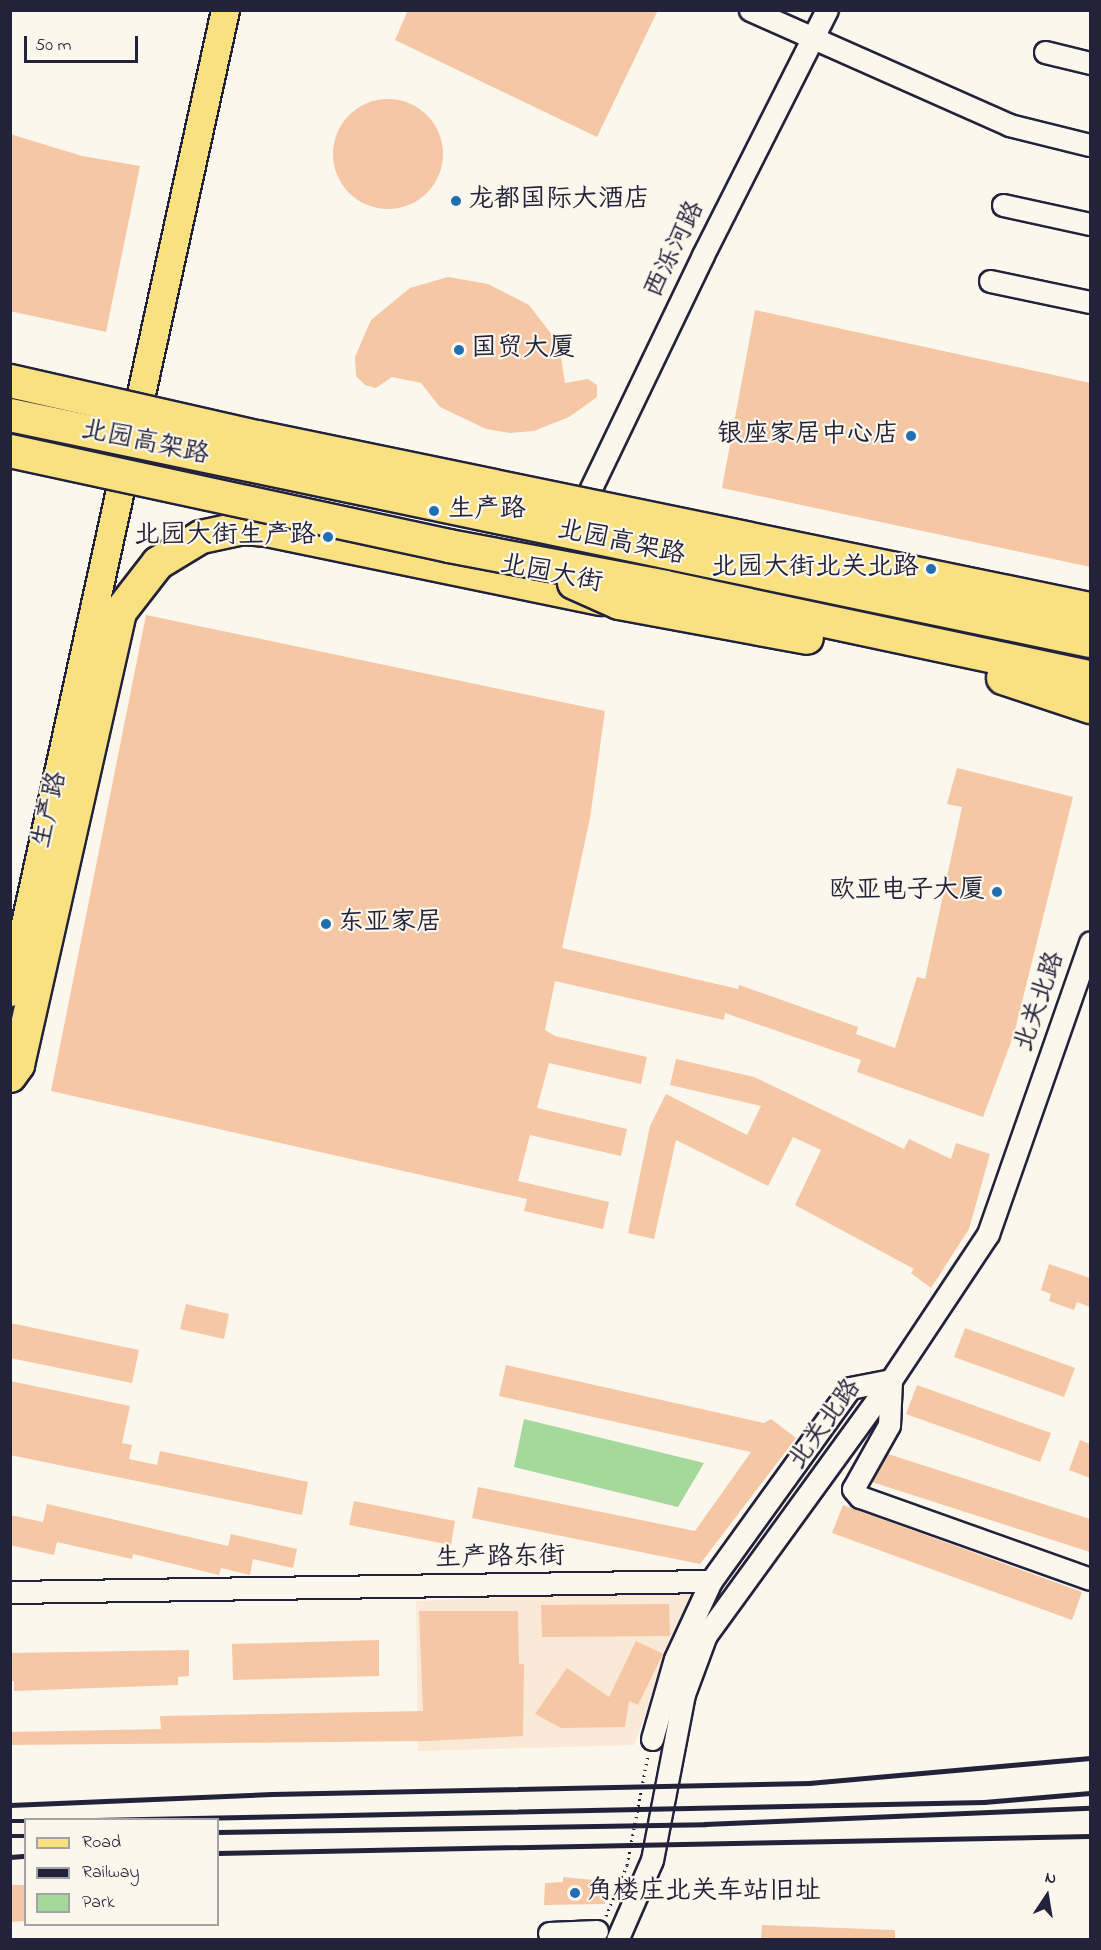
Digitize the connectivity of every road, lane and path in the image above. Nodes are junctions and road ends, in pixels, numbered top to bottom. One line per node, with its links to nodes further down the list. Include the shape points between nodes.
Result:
1 (225, 10): 15 (main road)
2 (750, 10): 4 (street)
3 (827, 10): 4 (street, 西泺河路)
4 (812, 40): 7 (street, via 1009,125); 21 (street, 西泺河路)
5 (1045, 52): 6 (street)
6 (1090, 63)
7 (1090, 145)
8 (1003, 205): 9 (street)
9 (1090, 224)
10 (990, 281): 11 (street)
11 (1090, 302)
12 (10, 381): 20 (highway, bridge)
13 (10, 394): 15 (main road)
14 (10, 415): 19 (highway, 北园高架路, bridge)
15 (136, 420): 18 (main road, 生产路); 21 (main road, via 303,459)
16 (10, 451): 23 (highway, 北园高架路, bridge)
17 (10, 464): 18 (main road, 北园大街)
18 (123, 487): 33 (main road, 北园大街, via 871,639); 37 (main road, 生产路)
19 (442, 507): 20 (highway, bridge); 24 (highway, 北园高架路, bridge)
20 (610, 509): 22 (highway, bridge)
21 (578, 514): 27 (main road)
22 (746, 537): 24 (highway, bridge); 26 (highway, bridge)
23 (449, 546): 25 (highway, bridge, via 570,581); 29 (highway, 北园高架路, bridge)
24 (874, 596): 30 (highway, 北园高架路, bridge)
25 (619, 603): 28 (highway, bridge); 38 (highway, bridge, via 267,530 224,531 176,549 142,581 120,612)
26 (1090, 609)
27 (1090, 623)
28 (720, 624): 29 (highway, bridge); 31 (highway, bridge)
29 (853, 627): 32 (highway, 北园高架路, bridge)
30 (1090, 641)
31 (998, 676): 34 (highway, bridge); 35 (highway, bridge)
32 (1090, 677)
33 (1090, 693)
34 (1090, 707)
35 (1090, 722)
36 (1090, 942): 39 (street, 北关北路, via 988,1234)
37 (10, 993)
38 (14, 1070)
39 (891, 1380): 40 (street, via 889,1425 853,1489 860,1497); 41 (street, via 850,1388); 46 (street, 北关北路, via 706,1635 684,1694 652,1860)
40 (1090, 1579)
41 (711, 1581): 42 (street, 生产路东街); 43 (street, via 675,1659)
42 (10, 1592)
43 (652, 1739): 44 (path, via 627,1864)
44 (597, 1931): 45 (street)
45 (549, 1933)
46 (617, 1940)

